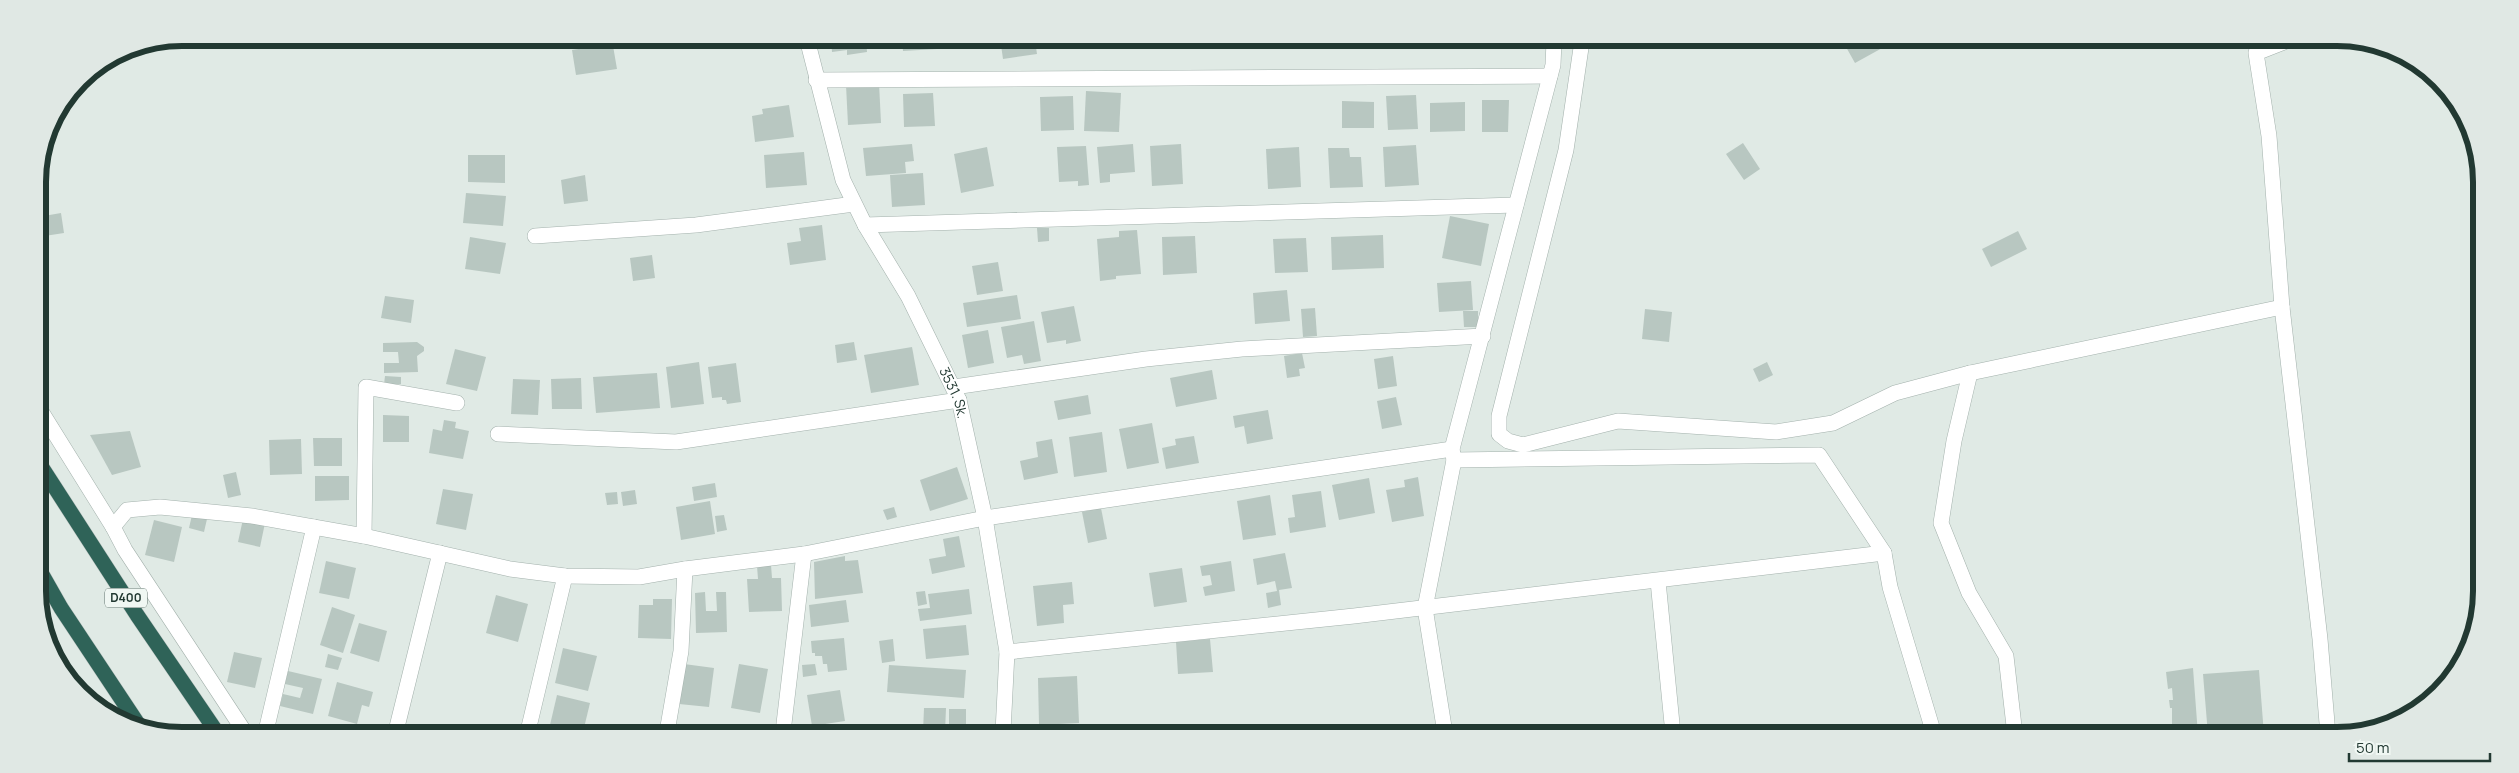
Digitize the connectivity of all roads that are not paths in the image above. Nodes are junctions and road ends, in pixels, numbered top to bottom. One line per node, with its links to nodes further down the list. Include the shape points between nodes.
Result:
1 (809, 46): 6 (street, 3531. Sk.)
2 (1553, 46): 5 (street)
3 (1581, 46): 13 (street, via 1566,150 1499,416 1499,434 1523,445 1618,421 1776,432 1833,423 1896,393)
4 (2274, 46): 11 (street, via 2256,53 2269,136)
5 (1550, 76): 6 (street); 8 (street)
6 (816, 80): 7 (street, 3531. Sk., via 843,180)
7 (854, 204): 9 (street, 3531. Sk.); 10 (street, via 696,226)
8 (1516, 205): 9 (street); 12 (street)
9 (865, 225): 14 (street, 3531. Sk., via 908,296)
10 (535, 236)
11 (2282, 307): 13 (street); 38 (street)
12 (1483, 336): 14 (street, via 1242,349 1146,359); 18 (street)
13 (1970, 374): 37 (street, via 1954,441 1941,523 1968,593 2006,656)
14 (956, 394): 17 (street, via 676,442); 20 (street, 3531. Sk.)
15 (457, 403): 23 (street, via 366,386)
16 (46, 420): 21 (street)
17 (498, 434)
18 (1453, 454): 20 (street); 25 (street, via 1819,455); 31 (street)
19 (46, 474): 39 (highway, D400)
20 (985, 518): 26 (street); 32 (street, 3531. Sk.)
21 (113, 527): 22 (street, via 127,510 160,507 252,516); 40 (street, via 137,571)
22 (314, 527): 23 (street); 41 (street)
23 (364, 536): 24 (street)
24 (440, 553): 28 (street, via 510,569); 42 (street)
25 (1884, 553): 29 (street); 36 (street, via 1890,587)
26 (804, 554): 27 (street); 45 (street)
27 (684, 569): 28 (street, via 639,577); 44 (street, via 680,651)
28 (565, 576): 43 (street)
29 (1658, 581): 31 (street); 35 (street)
30 (46, 582): 33 (highway)
31 (1426, 608): 32 (street); 34 (street)
32 (1007, 652): 46 (street, 3531. Sk.)
33 (134, 717)
34 (1444, 726)
35 (1672, 726)
36 (1932, 726)
37 (2014, 726)
38 (2327, 726)
39 (213, 727)
40 (241, 727)
41 (267, 727)
42 (397, 727)
43 (529, 727)
44 (668, 727)
45 (784, 727)
46 (1004, 727)

